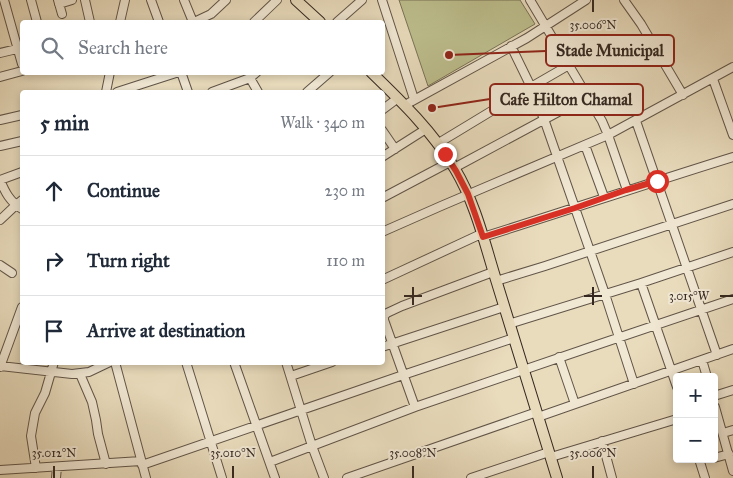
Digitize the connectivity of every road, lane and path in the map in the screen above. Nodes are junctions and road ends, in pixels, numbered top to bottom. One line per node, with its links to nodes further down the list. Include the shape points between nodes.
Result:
1 (4, 0): 31 (street)
2 (31, 0): 19 (street)
3 (72, 0): 16 (street)
4 (85, 0): 20 (street)
5 (125, 0): 21 (street)
6 (150, 0): 22 (street)
7 (184, 0): 23 (street)
8 (226, 0): 18 (street)
9 (278, 0): 26 (street)
10 (296, 0): 27 (main road)
11 (361, 0): 28 (street)
12 (382, 0): 56 (street)
13 (530, 0): 29 (street)
14 (586, 0): 29 (street)
15 (624, 0): 54 (street)
16 (59, 2): 17 (street)
17 (62, 14)
18 (212, 14): 24 (street); 25 (street)
19 (36, 20)
20 (90, 20)
21 (120, 20)
22 (158, 20)
23 (192, 20)
24 (198, 20)
25 (214, 20)
26 (256, 20)
27 (318, 20)
28 (339, 20)
29 (546, 26): 30 (street); 33 (street)
30 (511, 46): 47 (street); 56 (street)
31 (20, 48): 32 (street)
32 (0, 52)
33 (569, 65): 47 (street); 55 (street)
34 (733, 67): 45 (street)
35 (20, 71): 43 (street)
36 (109, 75): 48 (street)
37 (171, 75): 49 (street)
38 (181, 75): 50 (street)
39 (238, 75): 46 (street)
40 (254, 75): 44 (street)
41 (327, 75): 53 (street)
42 (374, 75): 57 (main road)
43 (0, 77)
44 (250, 78): 46 (street); 52 (street)
45 (713, 79): 54 (street); 65 (street)
46 (241, 81): 51 (street)
47 (531, 87): 60 (street); 68 (street)
48 (106, 90)
49 (123, 90)
50 (187, 90)
51 (217, 90)
52 (257, 90)
53 (310, 90)
54 (683, 95): 62 (street)
55 (588, 96): 60 (street); 66 (street)
56 (414, 99): 57 (street)
57 (402, 102): 58 (street); 63 (main road)
58 (385, 109)
59 (20, 115): 61 (street)
60 (544, 119): 73 (street); 75 (street)
61 (0, 120)
62 (636, 121): 66 (street); 78 (street)
63 (426, 129): 68 (main road); 71 (street)
64 (385, 134): 71 (street)
65 (733, 134)
66 (608, 136): 69 (street); 79 (street)
67 (20, 141): 70 (street)
68 (437, 144): 75 (main road)
69 (585, 145): 73 (street); 82 (street)
70 (0, 146)
71 (396, 149): 72 (street)
72 (385, 155)
73 (557, 157): 80 (street); 85 (street)
74 (733, 157): 78 (street)
75 (452, 165): 80 (main road); 81 (street)
76 (20, 173): 77 (street)
77 (0, 180): 84 (street, via 6,193)
78 (657, 181): 79 (street); 87 (street)
79 (626, 190): 82 (street)
80 (468, 194): 88 (street); 89 (main road)
81 (385, 197)
82 (604, 197): 85 (street)
83 (733, 204): 87 (street)
84 (20, 205): 86 (street)
85 (575, 208): 89 (street); 90 (street)
86 (0, 220)
87 (672, 224): 90 (street); 93 (street)
88 (385, 231)
89 (482, 236): 95 (main road); 96 (street)
90 (590, 252): 95 (street); 98 (street)
91 (733, 252): 93 (street)
92 (0, 265): 94 (street)
93 (686, 267): 97 (street); 101 (street)
94 (12, 273)
95 (495, 277): 100 (main road); 103 (street)
96 (385, 279)
97 (641, 283): 98 (street); 106 (street)
98 (605, 294): 105 (street); 107 (street)
99 (733, 299): 101 (street)
100 (504, 307): 105 (main road); 109 (street)
101 (701, 311): 106 (street); 112 (street)
102 (20, 312): 122 (street)
103 (385, 315)
104 (385, 323): 109 (street)
105 (510, 324): 108 (main road)
106 (655, 326): 107 (street); 124 (street)
107 (618, 337): 113 (street); 131 (street)
108 (514, 338): 123 (main road); 129 (street)
109 (393, 343): 110 (street); 129 (street)
110 (385, 346)
111 (733, 349): 112 (street)
112 (717, 355): 114 (street)
113 (559, 357): 123 (street); 134 (street)
114 (702, 360): 124 (street); 126 (street)
115 (53, 365): 125 (street)
116 (104, 365): 127 (street)
117 (116, 365): 150 (street)
118 (187, 365): 143 (street)
119 (235, 365): 140 (street)
120 (287, 365): 130 (street)
121 (323, 365): 130 (street)
122 (0, 366): 125 (street)
123 (524, 370): 135 (street); 137 (main road)
124 (672, 371): 128 (street); 131 (street)
125 (51, 372): 127 (street); 154 (street, via 31,436)
126 (706, 373)
127 (80, 374): 152 (street, via 92,402)
128 (673, 374)
129 (404, 375): 135 (street); 136 (street)
130 (291, 376): 136 (street)
131 (634, 384): 134 (street)
132 (733, 390): 133 (street)
133 (718, 395)
134 (575, 404): 137 (street)
135 (415, 407): 145 (street)
136 (302, 411): 140 (street); 145 (street)
137 (537, 414): 147 (main road); 162 (street)
138 (718, 416): 142 (street)
139 (673, 420): 144 (street)
140 (257, 426): 143 (street); 149 (street)
141 (733, 430): 142 (street)
142 (723, 433): 146 (street)
143 (211, 441): 150 (street); 159 (street)
144 (602, 441): 147 (street); 165 (street)
145 (312, 446): 149 (street); 161 (street)
146 (729, 454): 148 (street); 156 (street)
147 (550, 455): 163 (street); 164 (main road)
148 (718, 457)
149 (270, 462): 160 (street)
150 (141, 463): 152 (street); 158 (street)
151 (700, 463): 166 (street)
152 (106, 464): 153 (street)
153 (57, 467): 154 (street); 157 (street)
154 (36, 468): 155 (street)
155 (0, 470)
156 (733, 471)
157 (56, 478)
158 (146, 478)
159 (222, 478)
160 (275, 478)
161 (324, 478)
162 (347, 478)
163 (471, 478)
164 (557, 478)
165 (612, 478)
166 (704, 478)

